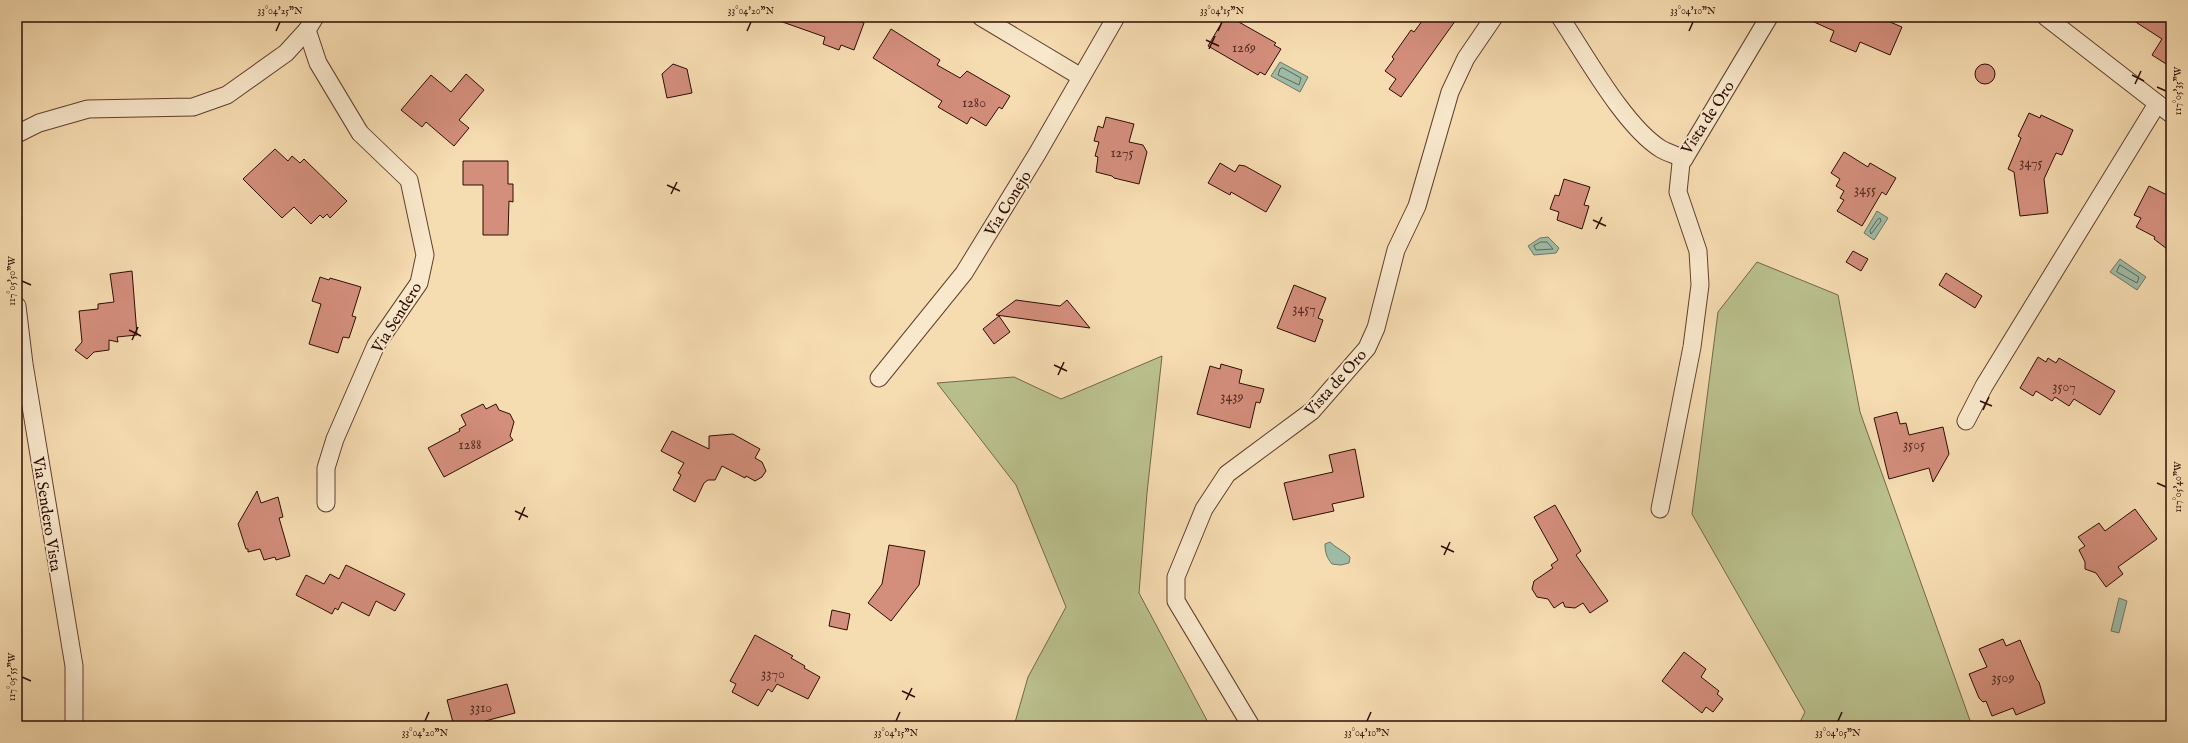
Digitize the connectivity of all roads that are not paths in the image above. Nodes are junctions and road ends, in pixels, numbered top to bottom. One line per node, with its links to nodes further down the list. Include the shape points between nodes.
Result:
1 (980, 17): 8 (street)
2 (1116, 17): 8 (street, Via Conejo)
3 (1494, 17): 19 (street, Vista de Oro, via 1466,58 1450,92 1417,206 1396,250 1376,328 1367,348 1312,411 1227,474 1204,509 1176,577 1176,601)
4 (1560, 17): 12 (street, Vista de Oro, via 1624,113 1661,149)
5 (1769, 17): 12 (street, Vista de Oro)
6 (2046, 17): 9 (street)
7 (311, 24): 11 (street, via 286,53 227,95 193,108 88,109 39,123); 16 (street, Via Sendero, via 318,63 360,133 409,180 425,255 419,283 376,345 335,439 326,468)
8 (1081, 77): 14 (street, Via Conejo, via 964,273)
9 (2157, 104): 10 (street); 15 (street, via 1984,386)
10 (2171, 114)
11 (17, 134)
12 (1684, 159): 17 (street, via 1681,163 1678,192 1698,252 1700,286 1692,347)
13 (17, 306): 18 (street, Via Sendero Vista, via 24,364 74,666)
14 (879, 378)
15 (1966, 421)
16 (326, 503)
17 (1660, 509)
18 (74, 723)
19 (1250, 726)

